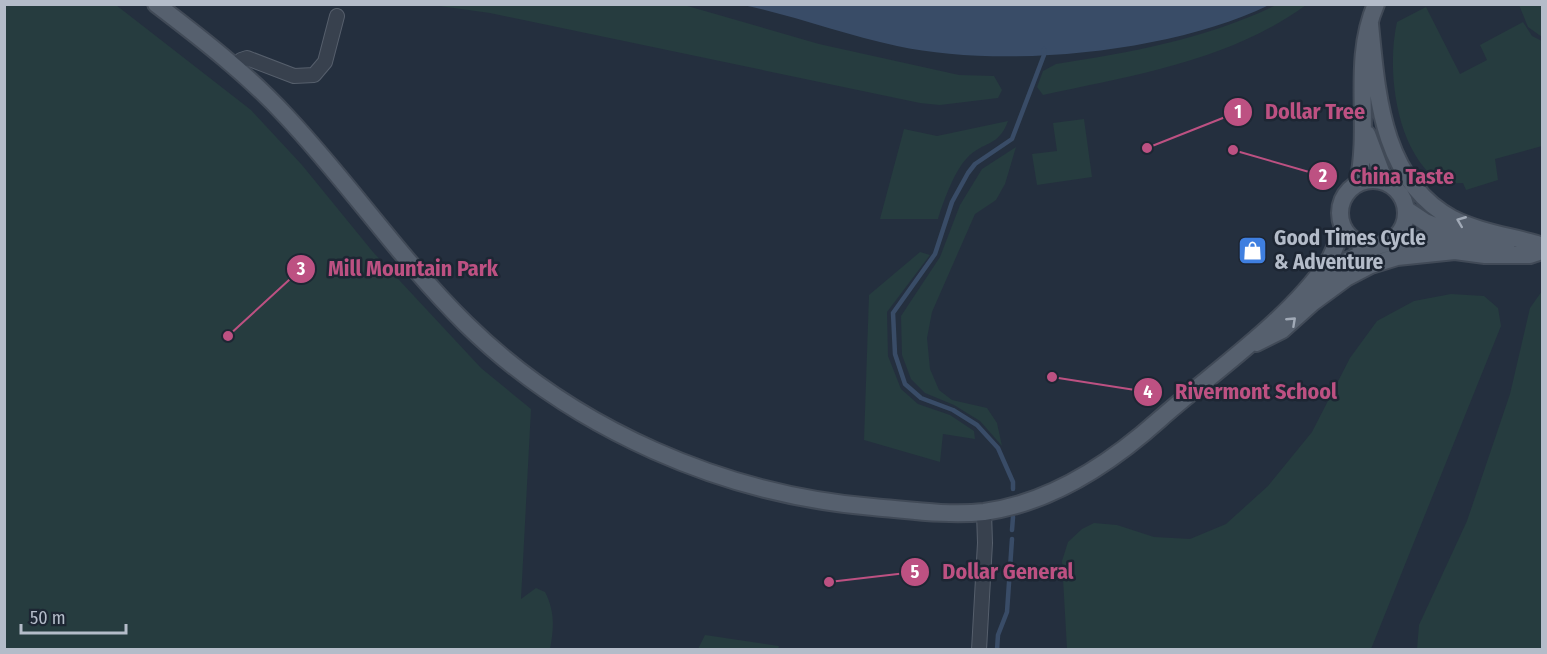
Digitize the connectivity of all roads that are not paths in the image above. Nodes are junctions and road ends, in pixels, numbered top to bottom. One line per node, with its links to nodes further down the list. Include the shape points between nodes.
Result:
1 (156, 4): 5 (main road)
2 (1376, 4): 4 (main road)
3 (337, 16): 5 (street, via 325,62 314,75 294,76 247,58)
4 (1370, 24): 6 (main road, via 1362,53); 13 (main road, one-way to 4, via 1452,218 1412,186 1392,151 1375,80)
5 (235, 66): 16 (main road, via 287,117 467,325 508,361 579,410 670,456 754,487 834,504)
6 (1364, 124): 7 (main road); 8 (main road)
7 (1385, 182): 8 (main road); 9 (main road, via 1402,195)
8 (1358, 183): 10 (main road, via 1342,199)
9 (1407, 210): 11 (main road); 12 (main road, via 1399,236)
10 (1343, 228): 12 (main road, via 1357,243); 14 (main road, via 1328,262)
11 (1466, 239): 12 (main road, via 1414,238); 13 (main road)
12 (1381, 246): 14 (main road, via 1347,261)
13 (1541, 246): 15 (main road, one-way to 13, via 1282,330 1346,278 1380,262 1433,252 1519,255)
14 (1302, 294): 15 (main road)
15 (1242, 349): 16 (main road, via 1101,467 1036,497)
16 (984, 512): 17 (street, via 986,543)
17 (979, 650)

